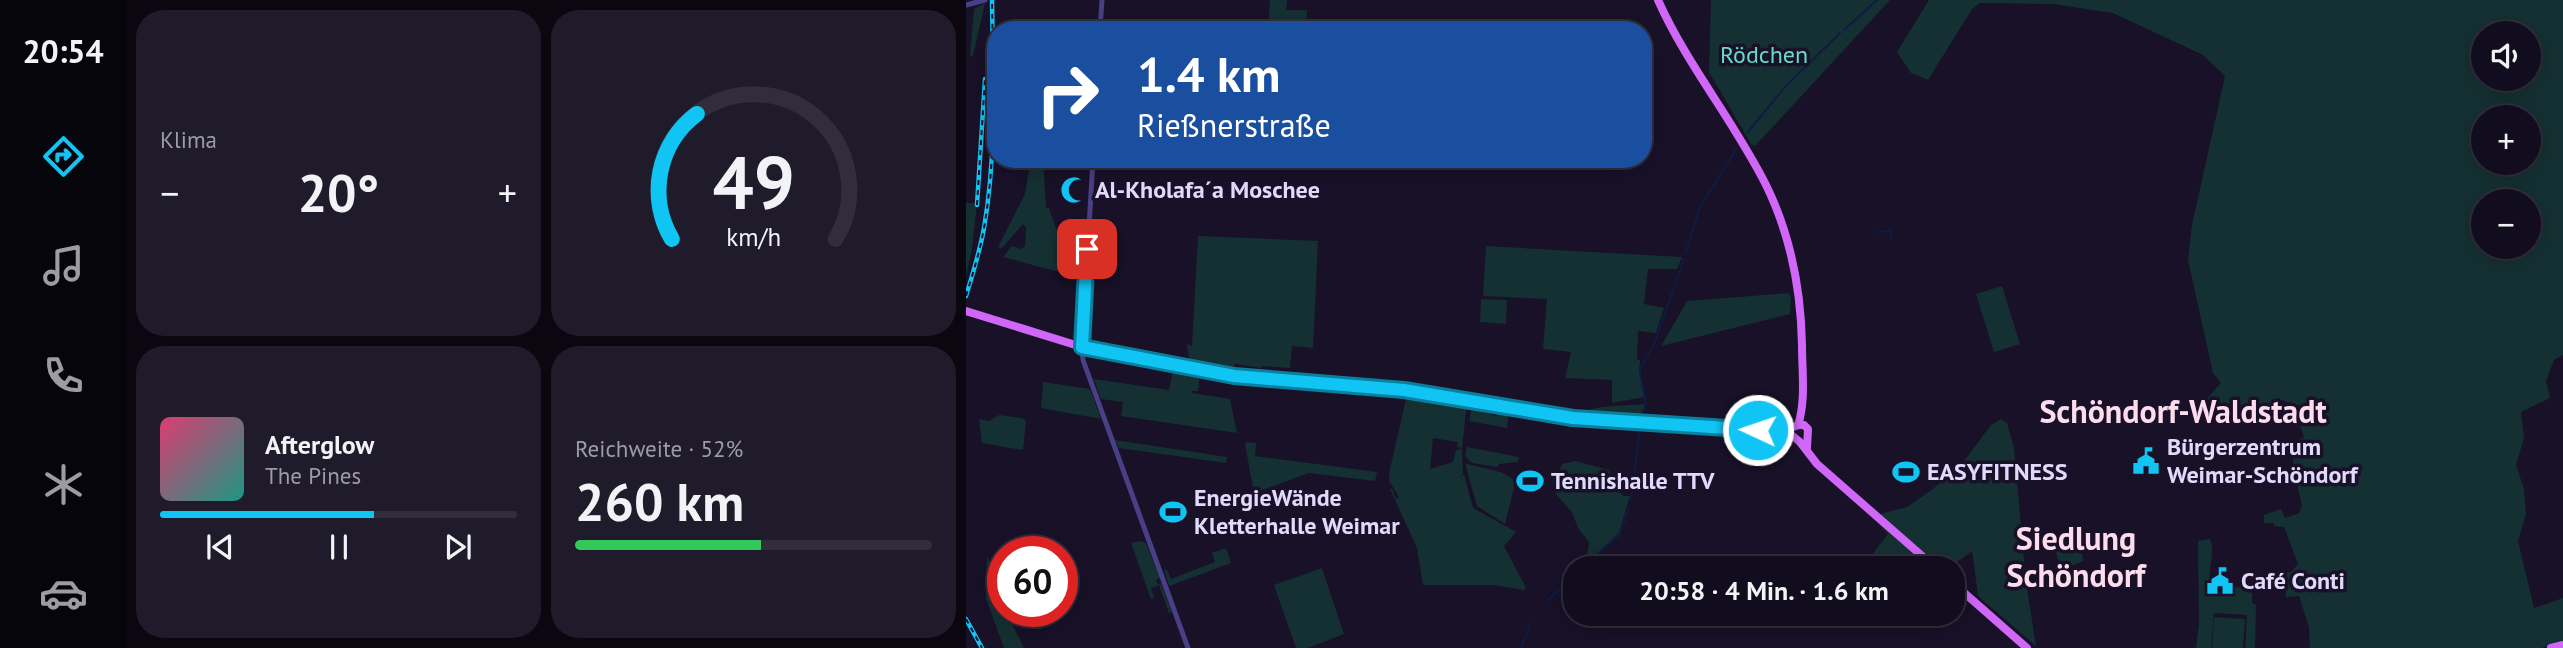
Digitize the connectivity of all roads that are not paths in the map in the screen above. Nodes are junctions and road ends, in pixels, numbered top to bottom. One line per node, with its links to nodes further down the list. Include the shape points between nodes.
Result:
1 (985, 0): 4 (street)
2 (1102, 0): 5 (street)
3 (1658, 0): 9 (main road, via 1755,164 1783,226 1801,310)
4 (966, 5)
5 (1101, 21)
6 (1092, 168): 8 (street)
7 (966, 311): 8 (main road)
8 (1082, 347): 9 (main road, via 1228,375 1404,390 1573,418); 13 (street, via 1088,375)
9 (1799, 432): 10 (main road, via 1817,464)
10 (1922, 556)
11 (1965, 593): 14 (main road)
12 (2563, 645): 15 (main road)
13 (1188, 648)
14 (2028, 648)
15 (2551, 648)

